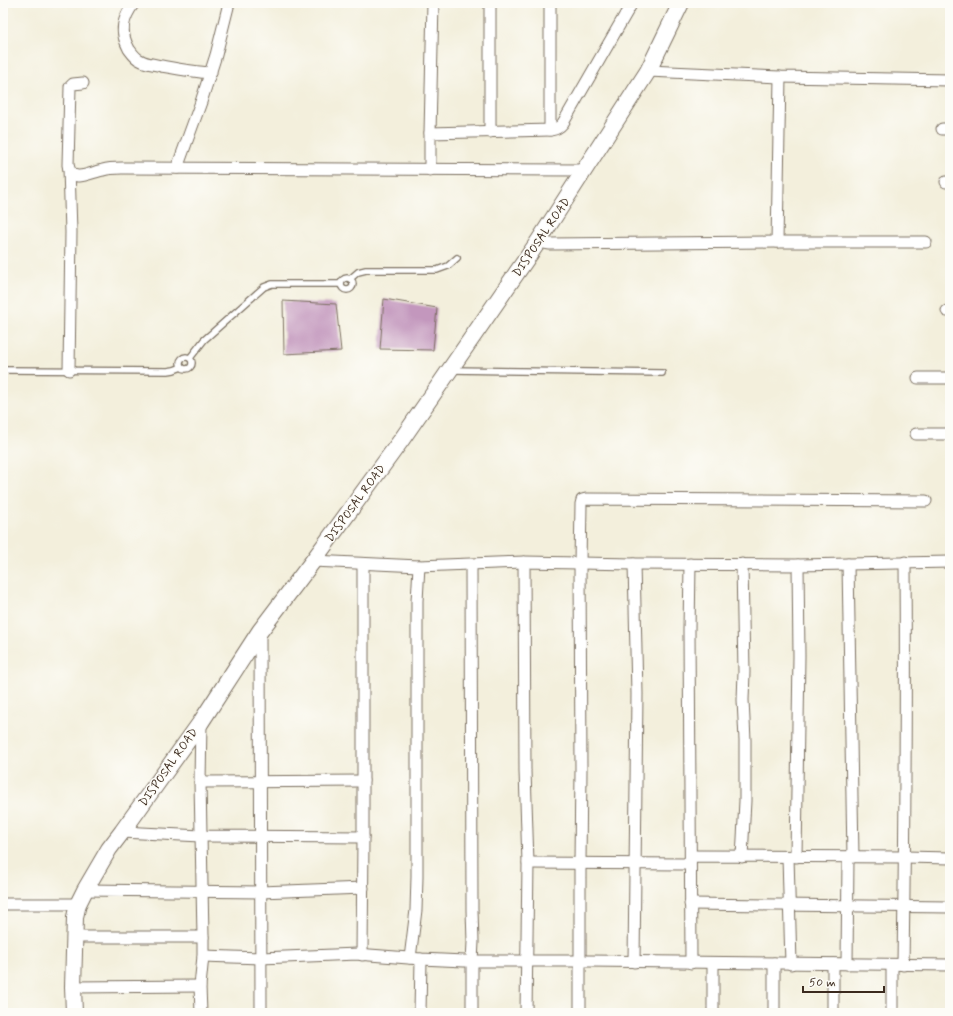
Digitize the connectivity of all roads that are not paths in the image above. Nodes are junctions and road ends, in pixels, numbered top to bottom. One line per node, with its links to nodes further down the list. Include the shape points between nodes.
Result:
1 (134, 3): 9 (street, via 127,12 123,30 133,55 147,63)
2 (230, 3): 9 (street)
3 (433, 3): 15 (street)
4 (490, 3): 14 (street)
5 (550, 3): 13 (street)
6 (632, 3): 13 (street, via 563,123 558,128)
7 (681, 3): 8 (street, DISPOSAL ROAD)
8 (648, 71): 10 (street); 19 (street, DISPOSAL ROAD)
9 (210, 73): 17 (street)
10 (780, 77): 11 (street); 21 (street)
11 (950, 80)
12 (83, 83): 16 (street, via 73,84 70,88)
13 (550, 130): 14 (street)
14 (490, 132): 15 (street)
15 (430, 133): 18 (street)
16 (69, 168): 17 (street, via 71,173 79,176 108,169); 27 (street)
17 (177, 168): 18 (street)
18 (430, 170): 19 (street)
19 (585, 170): 20 (street, DISPOSAL ROAD)
20 (538, 242): 21 (street); 28 (street, DISPOSAL ROAD)
21 (777, 242): 22 (street)
22 (926, 242)
23 (457, 258): 24 (lane, via 448,266 437,270 366,270 358,272)
24 (350, 279): 25 (lane, via 343,279); 25 (lane, via 353,285 350,289 345,290)
25 (341, 284): 27 (lane, via 272,284 264,287 208,336 190,358 191,367 186,369 182,366 168,370)
26 (3, 370): 27 (lane)
27 (69, 370)
28 (450, 370): 29 (lane); 35 (street, DISPOSAL ROAD)
29 (662, 373)
30 (918, 378): 31 (street)
31 (950, 378)
32 (916, 434): 33 (street)
33 (950, 434)
34 (926, 501): 39 (street, via 586,499 580,504)
35 (313, 561): 40 (street); 48 (street, DISPOSAL ROAD)
36 (524, 562): 39 (street); 45 (street); 63 (street)
37 (905, 562): 38 (street); 44 (street); 60 (street)
38 (950, 562)
39 (580, 563): 41 (street); 64 (street)
40 (363, 564): 47 (street); 50 (street)
41 (634, 564): 42 (street); 65 (street, via 637,694)
42 (690, 564): 43 (street); 62 (street)
43 (742, 564): 46 (street); 57 (street, via 745,755)
44 (848, 564): 46 (street); 59 (street)
45 (471, 565): 47 (street); 83 (street)
46 (798, 565): 58 (street, via 800,656)
47 (419, 566): 82 (street, via 418,877)
48 (260, 631): 49 (street, DISPOSAL ROAD); 52 (street)
49 (200, 722): 51 (street); 53 (street, DISPOSAL ROAD)
50 (362, 781): 52 (street); 56 (street)
51 (200, 782): 52 (street); 54 (street)
52 (260, 782): 55 (street)
53 (122, 832): 54 (street); 67 (street, DISPOSAL ROAD)
54 (201, 836): 55 (street); 68 (street)
55 (260, 836): 56 (street); 69 (street)
56 (363, 837): 66 (street)
57 (742, 856): 58 (street); 62 (street, via 692,856)
58 (792, 856): 59 (street); 73 (street)
59 (850, 857): 60 (street); 74 (street)
60 (905, 857): 61 (street); 75 (street)
61 (950, 858)
62 (690, 861): 65 (street, via 685,864); 72 (street)
63 (528, 863): 64 (street); 84 (street)
64 (580, 863): 65 (street); 85 (street)
65 (636, 863): 86 (street)
66 (362, 888): 69 (street); 79 (street)
67 (85, 890): 68 (street); 71 (street, DISPOSAL ROAD)
68 (202, 891): 69 (street); 78 (street)
69 (261, 892): 81 (street)
70 (3, 904): 71 (street)
71 (78, 904): 77 (street, DISPOSAL ROAD)
72 (690, 904): 73 (street); 87 (street)
73 (790, 906): 74 (street); 90 (street)
74 (847, 907): 75 (street); 92 (street)
75 (904, 907): 76 (street); 93 (street)
76 (950, 908)
77 (75, 937): 78 (street); 96 (street, DISPOSAL ROAD)
78 (203, 937): 80 (street)
79 (362, 955): 81 (street); 82 (street)
80 (203, 956): 81 (street); 95 (street)
81 (261, 958): 99 (street)
82 (415, 959): 83 (street); 100 (street)
83 (472, 961): 84 (street); 101 (street)
84 (526, 961): 85 (street); 102 (street)
85 (581, 961): 86 (street); 103 (street)
86 (634, 962): 87 (street)
87 (691, 963): 88 (street)
88 (713, 963): 89 (street); 104 (street)
89 (774, 964): 90 (street); 105 (street)
90 (791, 964): 91 (street)
91 (833, 964): 92 (street); 106 (street)
92 (847, 964): 93 (street)
93 (897, 965): 94 (street); 107 (street)
94 (950, 965)
95 (200, 986): 96 (street); 98 (street)
96 (73, 987): 97 (street, DISPOSAL ROAD)
97 (74, 1013)
98 (201, 1013)
99 (261, 1013)
100 (420, 1013)
101 (472, 1013)
102 (526, 1013)
103 (580, 1013)
104 (713, 1013)
105 (774, 1013)
106 (833, 1013)
107 (892, 1013)

